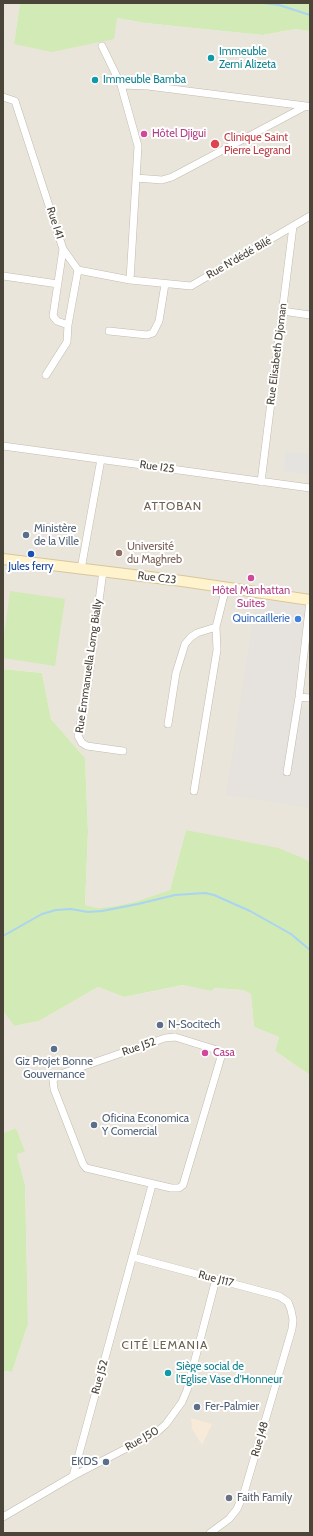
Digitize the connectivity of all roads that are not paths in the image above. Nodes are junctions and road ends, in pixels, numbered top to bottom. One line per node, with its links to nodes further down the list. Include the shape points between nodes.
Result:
1 (102, 46): 2 (street)
2 (121, 85): 4 (street, via 148,86); 5 (street, via 138,146)
3 (3, 97): 8 (street, Rue I41, via 15,101)
4 (308, 106): 5 (street, via 172,177 162,180)
5 (136, 178): 11 (street)
6 (310, 216): 7 (street, Rue N'dédé Bilé)
7 (293, 226): 13 (street, Rue N'dédé Bilé, via 191,286); 14 (street, Rue Elisabeth Djoman)
8 (63, 249): 9 (street, Rue I41); 12 (street)
9 (78, 270): 11 (street); 16 (street)
10 (3, 276): 12 (street)
11 (130, 280): 13 (street)
12 (58, 284): 16 (street, via 54,316 57,321)
13 (165, 284): 17 (street, via 159,322 153,333 147,335)
14 (282, 311): 15 (street); 21 (street, Rue Elisabeth Djoman)
15 (310, 315)
16 (68, 325): 18 (street, via 67,342)
17 (109, 331)
18 (46, 375)
19 (3, 446): 20 (street, Rue I25)
20 (101, 458): 21 (street, Rue I25); 24 (street)
21 (261, 482): 22 (street, Rue I25)
22 (310, 488)
23 (3, 559): 24 (street, Rue C23)
24 (81, 568): 25 (street, Rue C23)
25 (103, 572): 26 (street, Rue C23); 32 (street, Rue Emmanuella Lorng Bially, via 78,736 87,746)
26 (226, 587): 27 (street, Rue C23); 28 (street)
27 (310, 600): 29 (street)
28 (216, 627): 31 (street, via 197,633 185,644 176,673); 34 (street, via 217,650)
29 (299, 697): 30 (street); 33 (street)
30 (310, 698)
31 (168, 724)
32 (122, 751)
33 (287, 772)
34 (194, 791)
35 (152, 1185): 35 (street, Rue J52, via 85,1166 54,1089 53,1080 65,1072 165,1038 175,1037 217,1050 221,1057 183,1185 175,1189); 36 (street, Rue J52)
36 (134, 1258): 37 (street, Rue J117); 39 (street, Rue J52)
37 (216, 1279): 38 (street, Rue J117, via 279,1296 288,1302); 39 (street, Rue J50, via 187,1390 175,1414 156,1433)
38 (291, 1310): 41 (street, Rue J48, via 292,1329 244,1493 229,1519)
39 (73, 1476): 40 (street, Rue J50)
40 (3, 1517)
41 (210, 1533)

